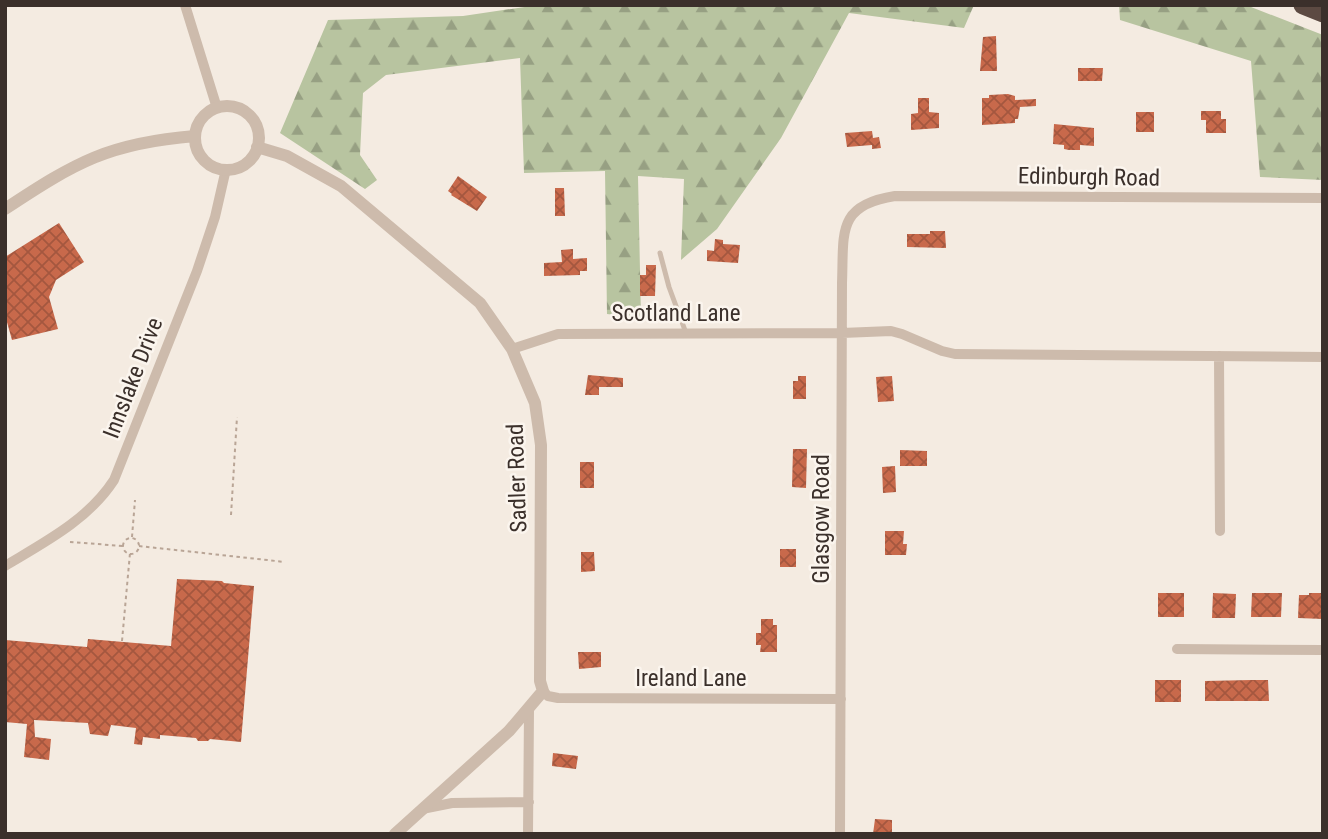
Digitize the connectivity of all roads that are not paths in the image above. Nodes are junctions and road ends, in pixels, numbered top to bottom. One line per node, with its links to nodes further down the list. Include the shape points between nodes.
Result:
1 (186, 5): 4 (street)
2 (1303, 5): 3 (highway)
3 (1323, 13)
4 (218, 107): 5 (street, via 202,118); 6 (street, via 247,113 258,129)
5 (195, 136): 7 (street, via 204,159); 10 (street, via 132,144 97,155 54,176)
6 (257, 147): 7 (street, via 243,165); 14 (street, Sadler Road, via 307,165 341,186 480,303)
7 (226, 169): 18 (street, Innslake Drive, via 197,271 114,480 77,521)
8 (1323, 198): 9 (street, Edinburgh Road, via 910,196 874,199)
9 (857, 208): 13 (street, Glasgow Road, via 846,224 844,239)
10 (5, 209)
11 (660, 253): 12 (lane)
12 (686, 333): 13 (street, Scotland Lane); 14 (street, Scotland Lane, via 558,334)
13 (842, 333): 15 (street, Scotland Lane, via 891,331 955,354); 22 (street, Glasgow Road)
14 (513, 349): 21 (street, Sadler Road, via 535,403 541,445 540,681)
15 (1219, 356): 16 (street, Scotland Lane); 17 (street)
16 (1323, 357)
17 (1220, 531)
18 (5, 564)
19 (1177, 649): 20 (street)
20 (1323, 650)
21 (544, 691): 22 (street, Ireland Lane, via 558,698); 23 (street)
22 (841, 699): 28 (street, Glasgow Road)
23 (529, 710): 24 (street); 25 (street)
24 (528, 802): 25 (street, via 452,803); 27 (street)
25 (422, 809): 26 (street)
26 (395, 834)
27 (528, 834)
28 (840, 834)

